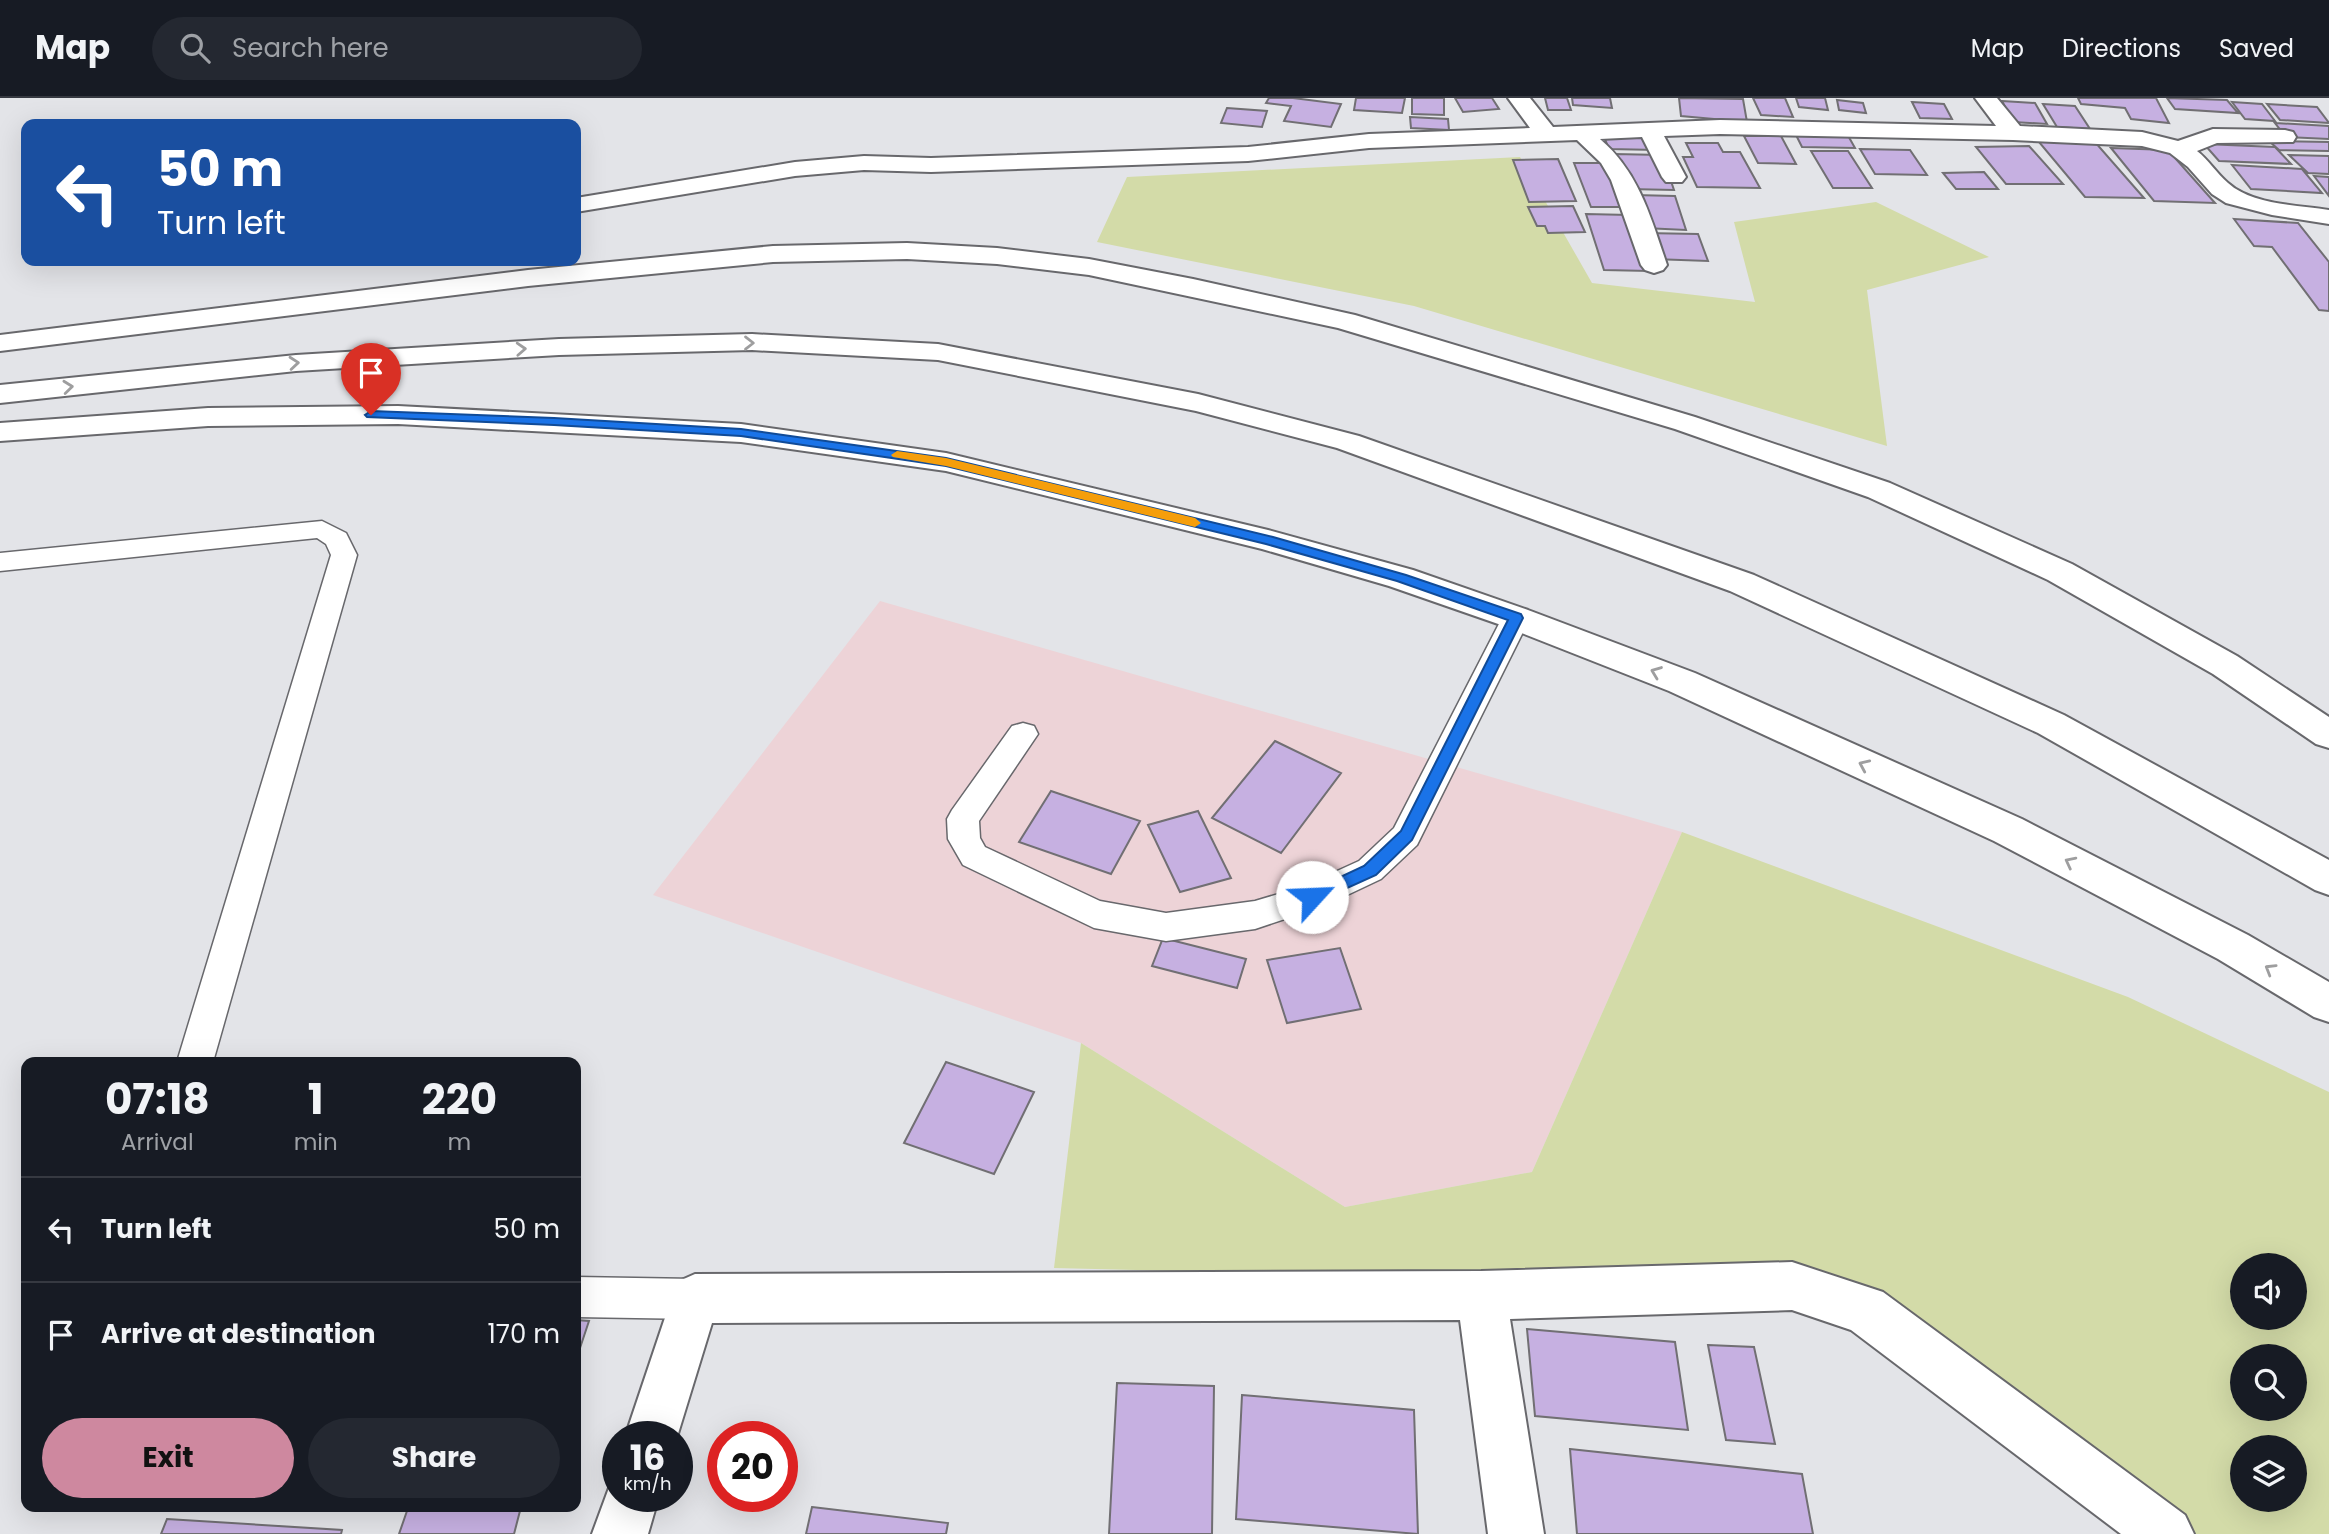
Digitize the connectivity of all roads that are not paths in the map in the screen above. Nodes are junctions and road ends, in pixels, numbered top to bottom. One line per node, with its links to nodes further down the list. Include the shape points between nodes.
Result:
1 (1519, 98): 5 (main road)
2 (1986, 98): 6 (main road)
3 (1660, 122): 4 (main road); 6 (main road); 9 (main road)
4 (1582, 131): 5 (main road); 12 (main road, via 1592,147 1609,159 1629,194)
5 (1545, 132): 10 (main road, via 1221,155 931,165 864,163 795,169)
6 (2014, 133): 8 (main road, via 2142,139)
7 (2285, 137): 8 (main road, via 2213,136)
8 (2178, 148): 11 (main road, via 2235,198)
9 (1674, 177)
10 (581, 204)
11 (2329, 217)
12 (1654, 265)
13 (529, 270): 14 (main road); 20 (main road, via 774,254 907,251 998,256 1089,267 1345,321 1685,423 1879,490 2060,572 2225,665)
14 (0, 343)
15 (0, 394): 21 (main road, one-way to 21, via 296,363 559,347 752,342 938,352 1198,404 1348,442 1742,583 2051,724)
16 (0, 432): 18 (main road, via 208,417 398,415 741,433 946,462 1268,540 1401,578)
17 (0, 562): 23 (lane, via 321,529 337,539 345,555)
18 (1516, 618): 19 (lane, via 1406,836 1370,870 1312,897 1255,915 1166,927 1094,914 974,856 964,839 963,819); 22 (main road, one-way to 18, via 2233,947 2008,830 1682,682)
19 (1023, 734)
20 (2329, 735)
21 (2329, 879)
22 (2329, 1004)
23 (196, 1057)
24 (1481, 1295): 26 (main road); 30 (main road); 31 (main road, via 1792,1286 1866,1310)
25 (581, 1297): 26 (lane)
26 (695, 1298): 27 (main road)
27 (656, 1421)
28 (627, 1512): 29 (main road)
29 (620, 1534)
30 (1516, 1534)
31 (2166, 1534)

